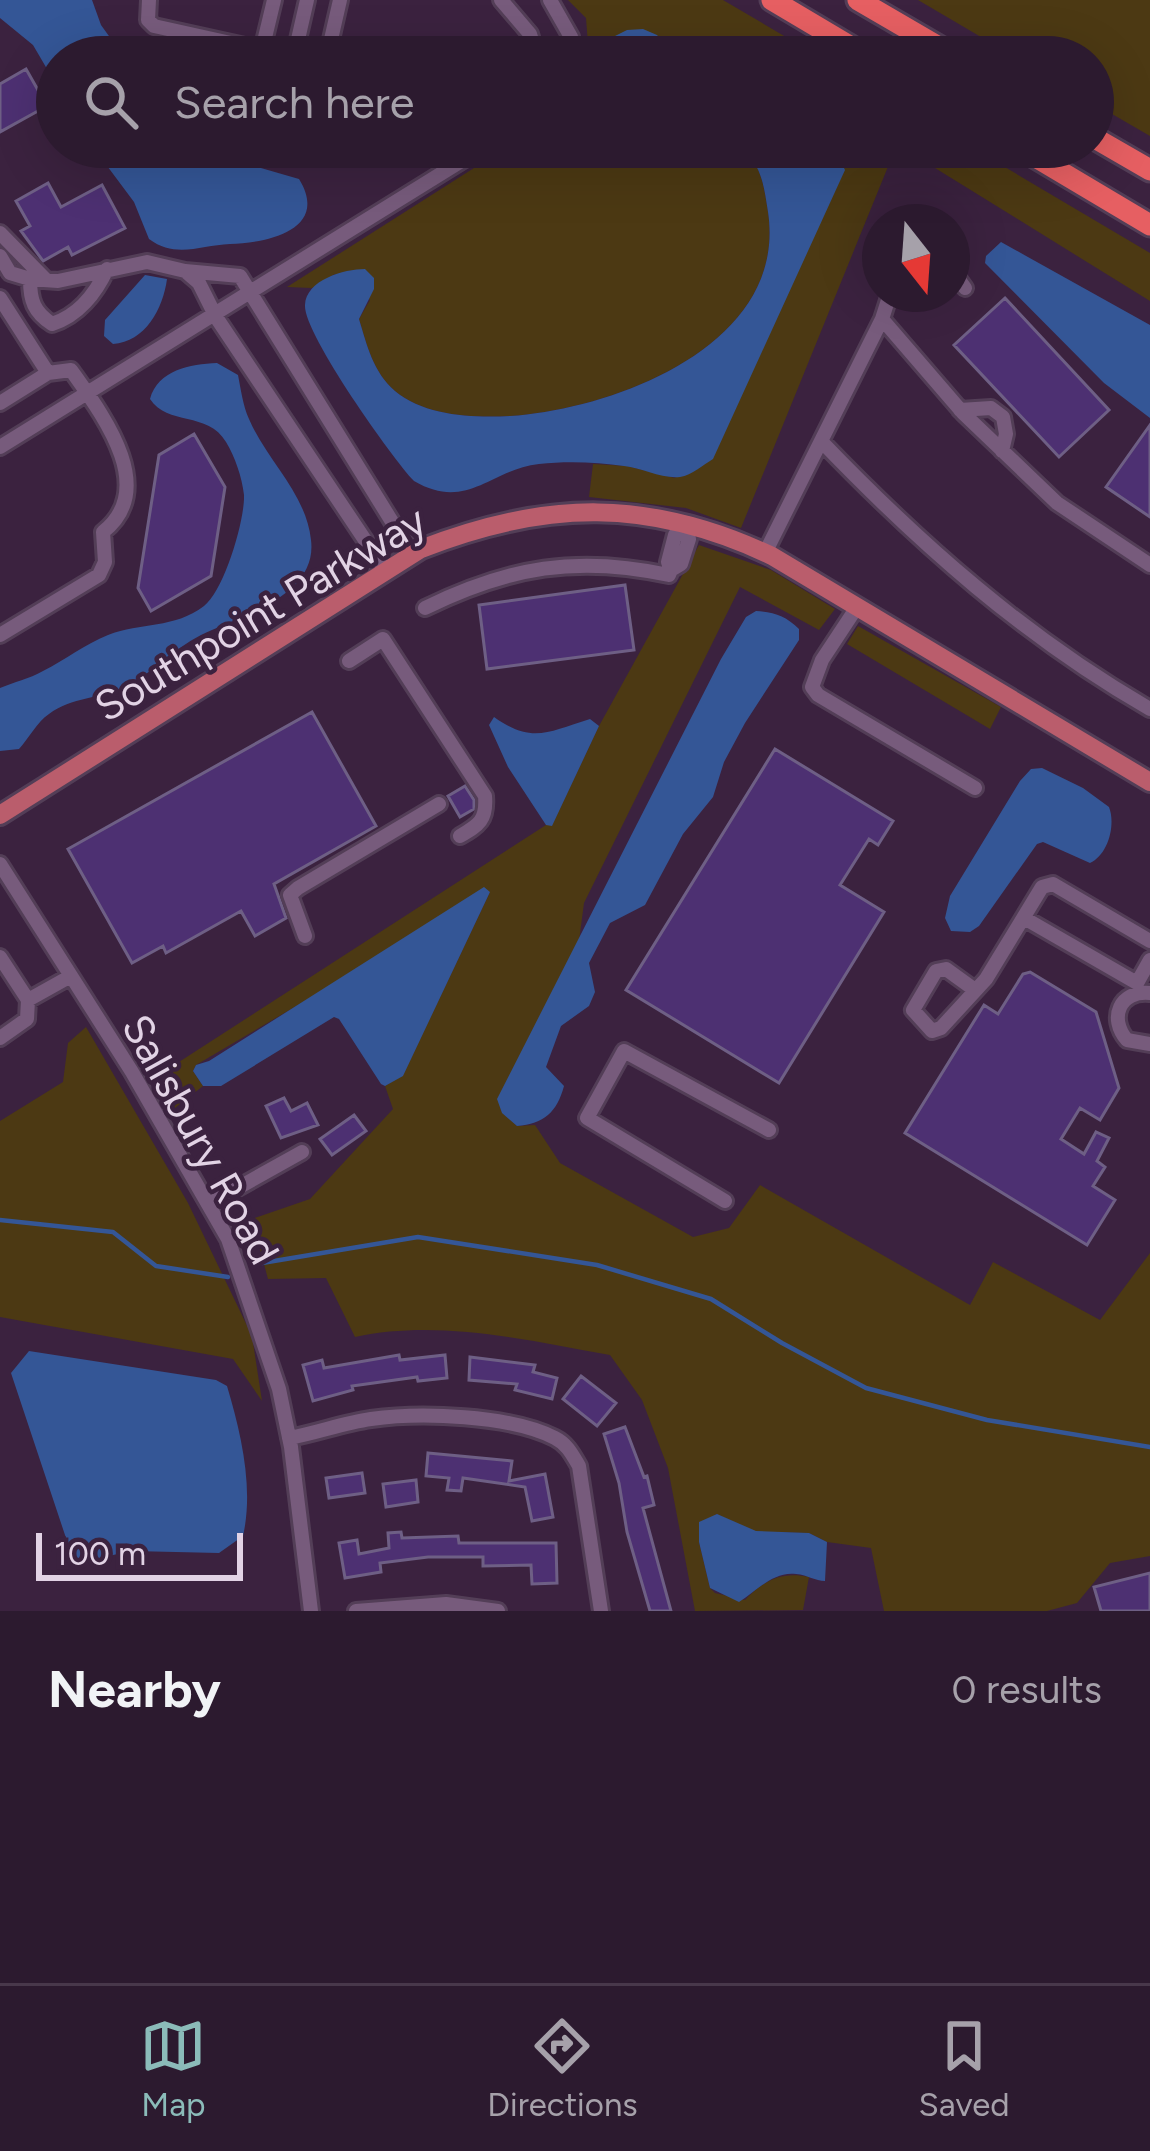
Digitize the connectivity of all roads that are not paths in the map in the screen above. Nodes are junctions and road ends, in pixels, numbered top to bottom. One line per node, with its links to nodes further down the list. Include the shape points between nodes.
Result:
1 (149, 0): 9 (street, via 154,26)
2 (274, 0): 10 (street)
3 (307, 0): 11 (street)
4 (340, 0): 12 (street)
5 (501, 0): 13 (street)
6 (550, 0): 14 (street)
7 (772, 0): 15 (highway)
8 (858, 0): 16 (highway)
9 (199, 36)
10 (265, 36)
11 (299, 36)
12 (332, 36)
13 (531, 36)
14 (570, 36)
15 (833, 36)
16 (920, 36)
17 (1114, 149): 20 (highway)
18 (451, 168): 29 (street)
19 (1054, 168): 21 (highway)
20 (1150, 170)
21 (1150, 225)
22 (0, 233): 24 (street)
23 (0, 256): 27 (street)
24 (25, 262): 27 (street); 28 (street)
25 (107, 268): 26 (street, via 147,262); 28 (street); 28 (street, via 98,289 52,324 31,299)
26 (185, 271): 29 (street, via 240,276); 32 (street)
27 (10, 273): 28 (street)
28 (38, 279)
29 (252, 294): 32 (street); 43 (street)
30 (0, 298): 34 (street)
31 (884, 312): 33 (street)
32 (216, 317): 35 (street); 45 (street)
33 (882, 319): 37 (street); 38 (street)
34 (48, 373): 35 (street, via 71,370); 36 (street)
35 (88, 394): 39 (street); 48 (street, via 126,466 125,506 103,532 105,562 99,575)
36 (0, 403)
37 (960, 410): 40 (street); 40 (street, via 982,406 1003,417)
38 (821, 441): 42 (street); 50 (street, via 985,596)
39 (0, 447)
40 (1002, 451): 44 (street, via 1057,503)
41 (686, 527): 42 (main road, Southpoint Parkway); 43 (main road, Southpoint Parkway, via 619,512 554,512); 47 (street, via 675,535 669,574 624,565 536,567)
42 (765, 553): 46 (main road, Southpoint Parkway)
43 (412, 554): 45 (main road, Southpoint Parkway)
44 (1150, 565)
45 (385, 570): 54 (main road, Southpoint Parkway)
46 (857, 607): 51 (main road, Southpoint Parkway); 52 (street, via 812,687)
47 (425, 608)
48 (0, 635)
49 (349, 661): 55 (street, via 383,639 485,796 482,823)
50 (1150, 709)
51 (1150, 782)
52 (975, 788)
53 (439, 804): 58 (street, via 298,888 290,896)
54 (0, 815)
55 (460, 836)
56 (0, 865): 62 (street, Salisbury Road)
57 (1024, 918): 59 (street, via 1042,887 1053,884); 63 (street); 64 (street)
58 (305, 936)
59 (1150, 940)
60 (0, 957): 65 (street)
61 (1150, 960): 64 (street)
62 (71, 976): 65 (street); 71 (street, Salisbury Road)
63 (975, 989): 63 (street, via 941,1028 932,1030 913,1010 936,971 946,969)
64 (1142, 989): 67 (street, via 1123,1000 1117,1026 1127,1040)
65 (28, 1000): 66 (street, via 27,1019)
66 (0, 1038)
67 (1150, 1044)
68 (770, 1130): 70 (street, via 624,1052 587,1118)
69 (302, 1152): 71 (street)
70 (725, 1201)
71 (209, 1204): 72 (street, Salisbury Road, via 263,1332)
72 (289, 1438): 75 (street, Salisbury Road); 78 (street, via 376,1418 476,1418 554,1438 579,1466)
73 (455, 1608): 74 (street); 77 (street)
74 (374, 1610): 76 (street)
75 (310, 1611)
76 (356, 1611)
77 (498, 1611)
78 (601, 1611)

